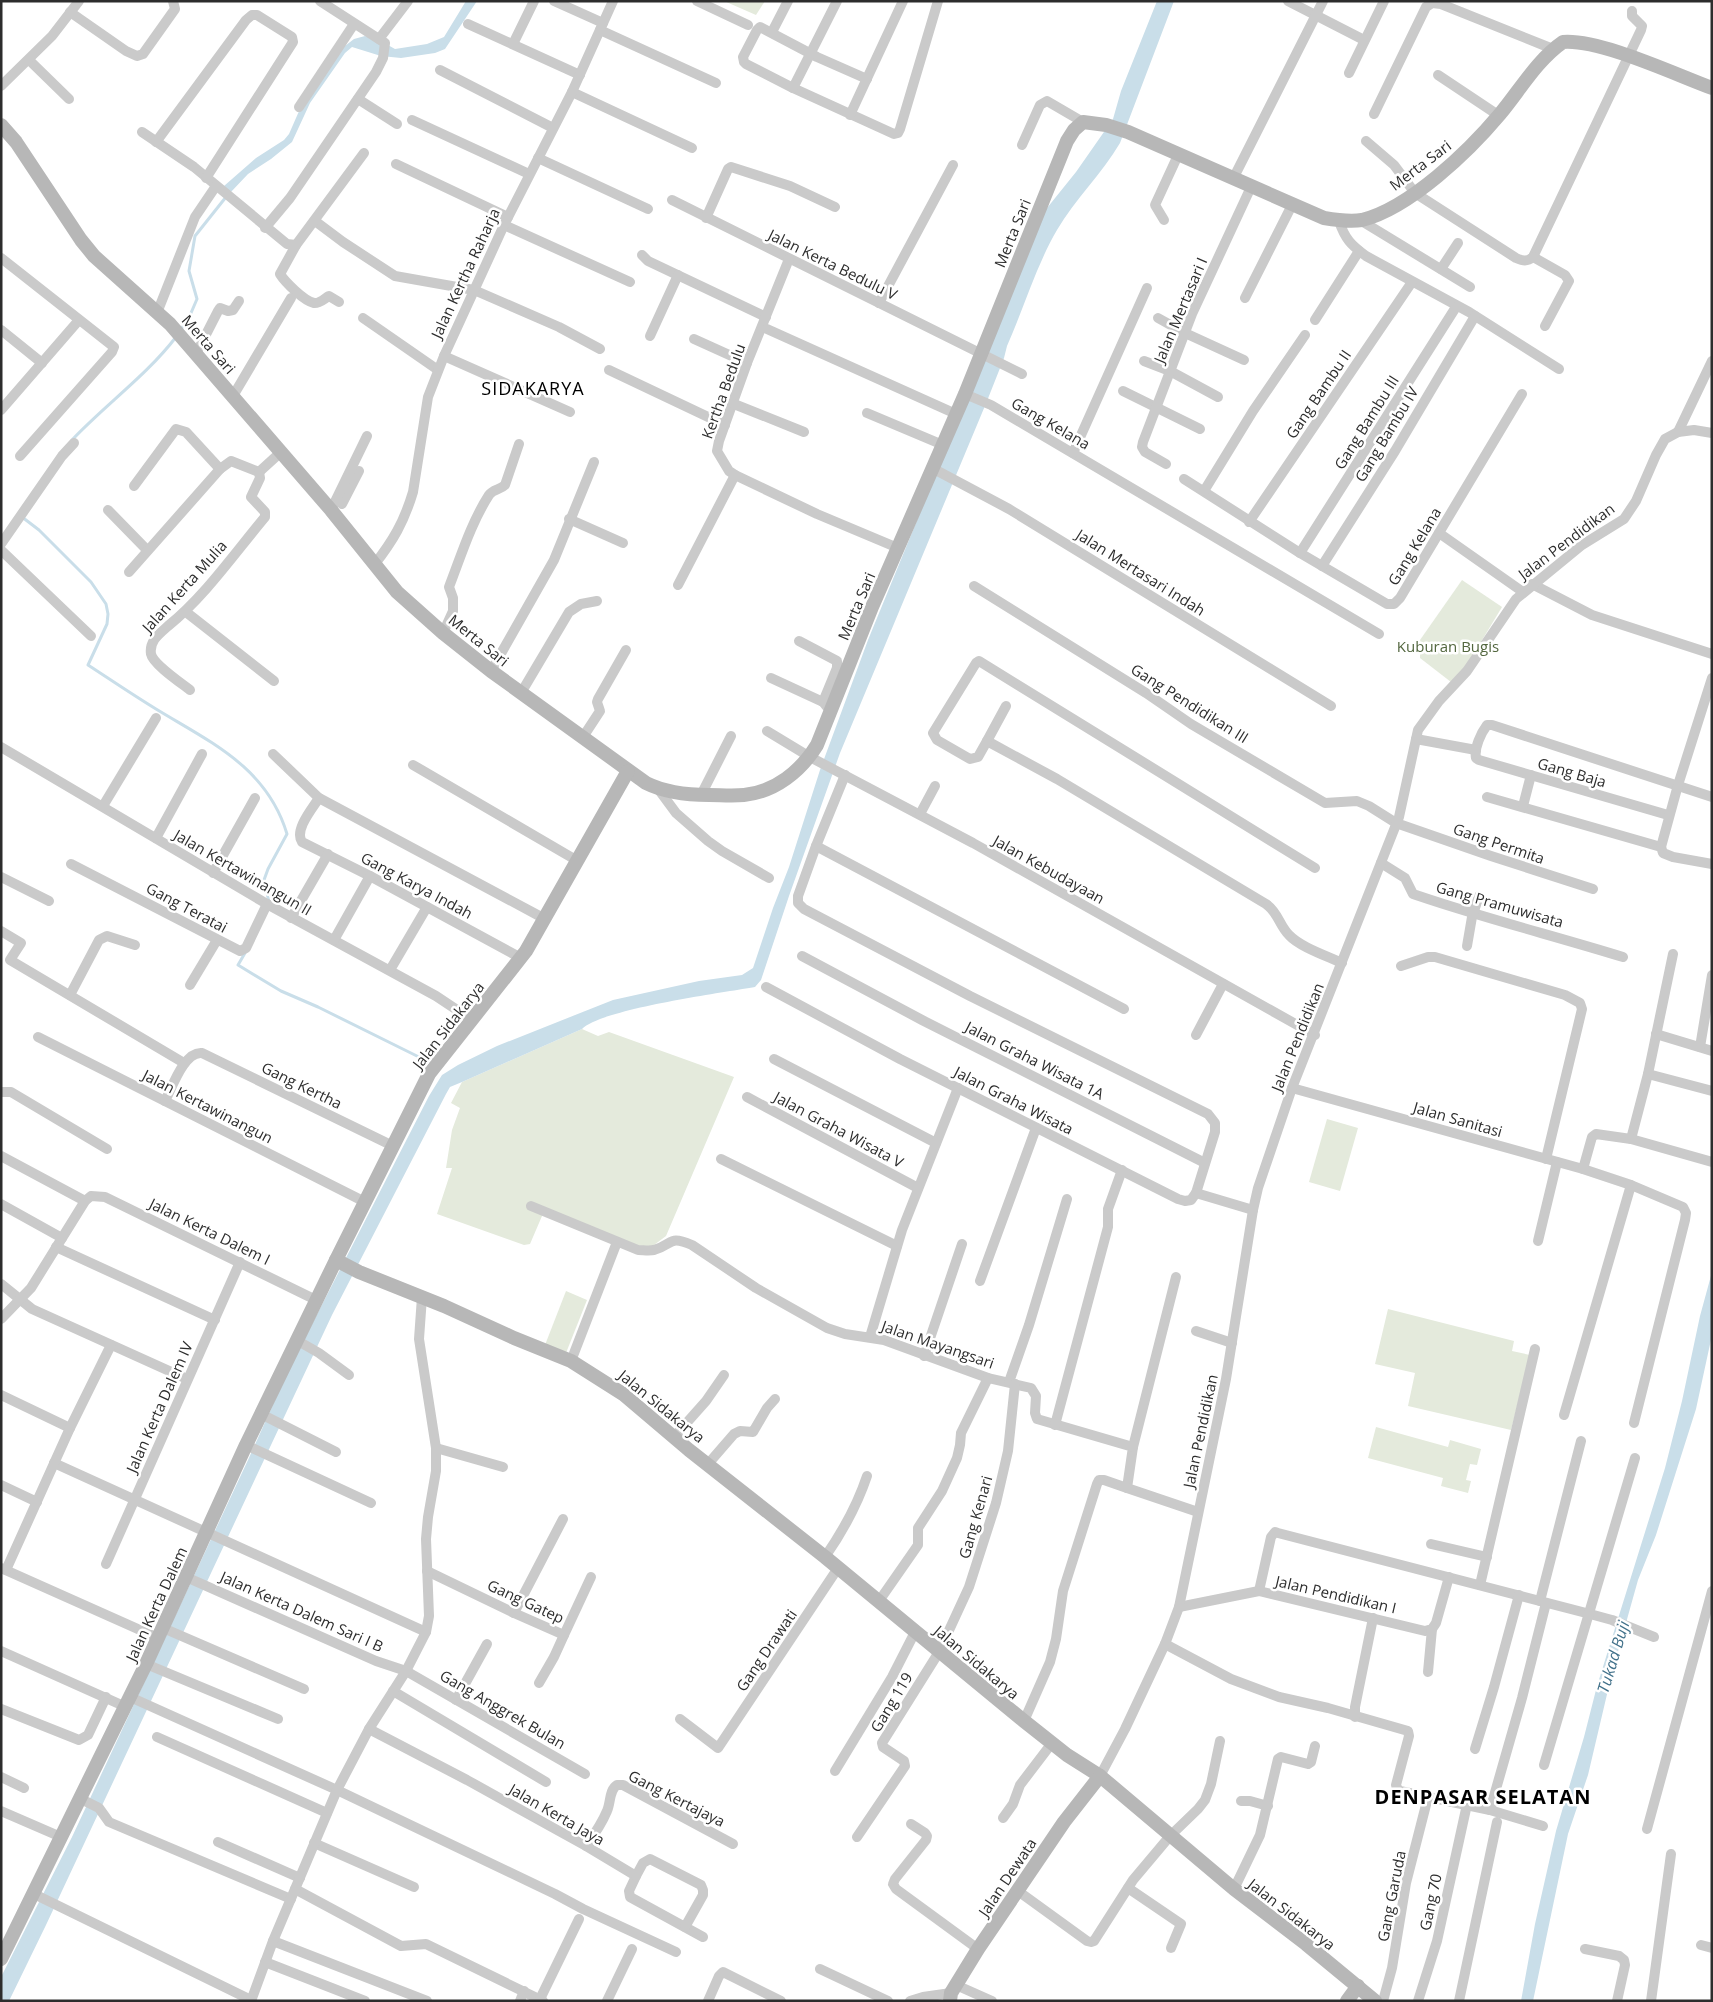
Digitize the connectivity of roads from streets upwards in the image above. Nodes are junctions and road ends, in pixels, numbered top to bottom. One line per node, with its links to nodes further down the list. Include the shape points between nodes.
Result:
1 (79, 1): 17 (street)
2 (173, 1): 17 (street, via 175,9 143,54 137,56)
3 (320, 1): 19 (street)
4 (408, 1): 25 (street)
5 (534, 1): 26 (street)
6 (554, 1): 22 (street)
7 (613, 1): 22 (street, Jalan Kertha Raharja)
8 (697, 1): 21 (street)
9 (788, 1): 23 (street)
10 (837, 1): 28 (street)
11 (903, 1): 35 (street)
12 (938, 1): 45 (street, via 898,133 889,134)
13 (1288, 1): 18 (street)
14 (1323, 1): 18 (street)
15 (1384, 1): 24 (street)
16 (1632, 11): 29 (street, via 1632,16 1642,26)
17 (70, 12): 30 (street)
18 (1315, 16): 24 (street); 64 (street)
19 (354, 24): 25 (street); 43 (street)
20 (468, 24): 26 (street)
21 (748, 25)
22 (602, 27): 33 (street, Jalan Kertha Raharja); 37 (street)
23 (772, 32): 28 (street); 38 (street, via 760,27 757,30 744,62)
24 (1364, 40): 32 (street)
25 (382, 41): 42 (street, via 383,58)
26 (512, 44): 33 (street)
27 (1553, 49): 29 (street, via 1563,42 1578,42); 44 (street, via 1466,13 1432,3 1426,7); 46 (street, Merta Sari)
28 (810, 52): 35 (street); 38 (street)
29 (1629, 57): 39 (street); 83 (street)
30 (29, 60): 36 (street); 41 (street)
31 (440, 70): 51 (street)
32 (1349, 72)
33 (580, 75): 40 (street, Jalan Kertha Raharja)
34 (1438, 75): 46 (street)
35 (867, 79): 45 (street)
36 (2, 83)
37 (716, 83)
38 (793, 88): 45 (street)
39 (1712, 88)
40 (572, 92): 51 (street, Jalan Kertha Raharja); 56 (street)
41 (68, 99)
42 (358, 99): 49 (street); 78 (street, via 290,198)
43 (298, 107)
44 (1374, 114)
45 (850, 115)
46 (1498, 115): 67 (street, Merta Sari, via 1465,152)
47 (412, 120): 62 (street)
48 (1083, 122): 55 (street, via 1047,101 1040,105); 58 (street, Merta Sari, via 1106,124); 115 (street, Merta Sari, via 1067,141)
49 (397, 124)
50 (1, 125): 99 (street, Merta Sari, via 94,256)
51 (553, 128): 59 (street, Jalan Kertha Raharja)
52 (142, 132): 54 (street)
53 (1366, 141): 67 (street, via 1394,165)
54 (156, 142): 63 (street); 63 (street, via 252,15 292,37 293,42)
55 (1022, 145)
56 (692, 148)
57 (364, 153): 75 (street)
58 (1179, 153): 64 (street, Merta Sari); 73 (street, via 1155,205)
59 (538, 158): 62 (street, Jalan Kertha Raharja); 71 (street)
60 (396, 164): 76 (street)
61 (952, 165): 97 (street)
62 (529, 174): 76 (street, Jalan Kertha Raharja)
63 (206, 178): 66 (street)
64 (1233, 179): 65 (street, Merta Sari)
65 (1251, 187): 69 (street, Merta Sari); 109 (street, Jalan Mertasari I)
66 (222, 192): 78 (street); 99 (street, via 196,217)
67 (1415, 193): 74 (street, Merta Sari, via 1376,215); 83 (street, via 1516,258 1526,261)
68 (672, 200): 72 (street, Jalan Kerta Bedulu V)
69 (1292, 205): 77 (street, Merta Sari); 94 (street)
70 (835, 207): 72 (street, via 790,186 731,167)
71 (648, 209)
72 (706, 218): 85 (street, Jalan Kerta Bedulu V)
73 (1164, 220)
74 (1360, 220): 77 (street, Merta Sari); 86 (street)
75 (315, 221): 80 (street); 92 (street, via 395,276)
76 (506, 221): 88 (street); 92 (street, Jalan Kertha Raharja)
77 (1338, 221): 81 (street, via 1351,245)
78 (265, 228): 80 (street, via 287,244)
79 (1458, 243): 86 (street)
80 (296, 245): 96 (street, via 281,276 296,292 313,303 329,296)
81 (1360, 251): 89 (street); 105 (street)
82 (642, 255): 87 (street)
83 (1533, 257): 106 (street, via 1565,275 1569,281)
84 (1, 258): 104 (street)
85 (789, 259): 97 (street, Jalan Kerta Bedulu V); 101 (street, Kertha Bedulu)
86 (1441, 269): 91 (street)
87 (678, 276): 101 (street); 111 (street)
88 (630, 282)
89 (1412, 282): 98 (street); 163 (street, Gang Bambu II)
90 (1147, 288): 148 (street)
91 (1470, 288)
92 (474, 290): 113 (street, via 559,327); 116 (street, Jalan Kertha Raharja)
93 (291, 298): 130 (street)
94 (1245, 298)
95 (239, 301): 114 (street, via 231,311 220,308)
96 (339, 302)
97 (879, 303): 115 (street, Jalan Kerta Bedulu V)
98 (1456, 306): 100 (street); 170 (street, Gang Bambu III)
99 (157, 313): 114 (street, Merta Sari)
100 (1475, 316): 122 (street); 172 (street, Gang Bambu IV)
101 (766, 317): 121 (street, Kertha Bedulu)
102 (363, 318): 123 (street)
103 (1158, 318): 109 (street)
104 (80, 320): 120 (street); 149 (street, via 112,344 113,350)
105 (1315, 320)
106 (1545, 326)
107 (767, 329): 137 (street)
108 (1, 330): 120 (street)
109 (1185, 333): 117 (street); 125 (street, Jalan Mertasari I)
110 (1305, 335): 159 (street)
111 (650, 336)
112 (694, 339): 121 (street)
113 (600, 349)
114 (192, 350): 130 (street, Merta Sari)
115 (982, 354): 126 (street, Jalan Kerta Bedulu V); 128 (street, Merta Sari)
116 (444, 356): 123 (street, Jalan Kertha Raharja); 135 (street)
117 (1244, 360)
118 (1144, 361): 125 (street)
119 (1712, 361): 141 (street)
120 (42, 364): 132 (street)
121 (747, 364): 133 (street, Kertha Bedulu)
122 (1559, 369)
123 (438, 370): 171 (street, Jalan Kertha Raharja, via 428,397 409,506 399,530)
124 (609, 370): 138 (street)
125 (1170, 371): 131 (street); 134 (street, Jalan Mertasari I)
126 (1022, 374)
127 (1123, 391): 134 (street)
128 (967, 394): 137 (street, Merta Sari); 148 (street, Gang Kelana)
129 (1522, 394): 164 (street, Gang Kelana)
130 (233, 396): 147 (street, Merta Sari)
131 (1218, 397)
132 (3, 404)
133 (734, 404): 138 (street, Kertha Bedulu); 140 (street)
134 (1156, 408): 139 (street); 151 (street, Jalan Mertasari I, via 1142,447)
135 (570, 412)
136 (867, 413): 146 (street)
137 (956, 414): 146 (street, Merta Sari)
138 (725, 425): 156 (street, Kertha Bedulu, via 717,451)
139 (1200, 429)
140 (804, 432)
141 (1678, 432): 142 (street); 174 (street, Jalan Pendidikan, via 1665,439 1636,501 1624,518 1582,545)
142 (1712, 433)
143 (367, 436): 161 (street)
144 (74, 443): 166 (street)
145 (519, 444): 180 (street, via 505,485 490,493 472,527 449,588 453,611)
146 (943, 445): 153 (street, Merta Sari)
147 (281, 452): 155 (street); 161 (street, Merta Sari)
148 (1073, 453): 181 (street, Gang Kelana)
149 (20, 456)
150 (594, 462): 162 (street)
151 (1166, 464)
152 (220, 469): 155 (street, via 231,461); 158 (street, via 186,432 176,430); 169 (street)
153 (935, 469): 167 (street, Merta Sari); 194 (street, Jalan Mertasari Indah, via 1009,509)
154 (359, 471): 161 (street)
155 (259, 472): 179 (street, Jalan Kerta Mulia, via 260,478 251,497 266,512 265,517)
156 (735, 475): 167 (street, Kertha Bedulu); 175 (street)
157 (1184, 479): 159 (street, Gang Kelana)
158 (134, 486)
159 (1204, 491): 163 (street, Gang Kelana)
160 (108, 510): 169 (street)
161 (334, 513): 171 (street, Merta Sari)
162 (569, 519): 165 (street); 186 (street, via 554,560)
163 (1249, 522): 170 (street, Gang Kelana)
164 (1439, 533): 172 (street, Gang Kelana, via 1394,604 1387,604); 177 (street)
165 (623, 543)
166 (1, 544)
167 (898, 548): 192 (street, Merta Sari)
168 (1, 550): 182 (street)
169 (147, 550): 173 (street)
170 (1300, 553): 172 (street, Gang Kelana)
171 (374, 565): 180 (street, Merta Sari)
172 (1322, 566)
173 (129, 572)
174 (1532, 584): 177 (street, Jalan Pendidikan); 185 (street, via 1592,615)
175 (678, 585)
176 (974, 586): 222 (street, Gang Pendidikan III, via 1191,724 1319,799 1325,802 1357,801)
177 (1523, 592): 199 (street, Jalan Pendidikan, via 1504,614 1467,671 1434,707 1418,730)
178 (597, 601): 191 (street, via 581,604 569,612)
179 (186, 612): 189 (street); 190 (street, Jalan Kerta Mulia, via 155,637 151,655 155,662)
180 (443, 633): 186 (street, Merta Sari)
181 (1379, 634)
182 (91, 636)
183 (799, 641): 192 (street, via 837,661)
184 (626, 650): 198 (street, via 598,699 600,711)
185 (1712, 654)
186 (491, 671): 191 (street, Merta Sari)
187 (771, 678): 192 (street)
188 (1712, 678): 210 (street)
189 (274, 681)
190 (190, 690)
191 (520, 693): 198 (street, Merta Sari)
192 (827, 706): 205 (street, Merta Sari, via 826,726)
193 (1006, 706): 200 (street)
194 (1331, 706)
195 (156, 718): 218 (street)
196 (767, 731): 205 (street, Jalan Kebudayaan)
197 (731, 736): 213 (street)
198 (583, 737): 207 (street, Merta Sari)
199 (1416, 739): 202 (street); 222 (street, Jalan Pendidikan)
200 (987, 742): 231 (street, via 974,760 934,736 934,730 979,661); 253 (street, via 1057,779 1271,907 1293,940)
201 (1, 747): 218 (street, Jalan Kertawinangun II)
202 (1476, 750): 209 (street, Gang Baja, via 1479,760); 210 (street, via 1484,729 1492,725)
203 (202, 754): 223 (street)
204 (273, 754): 217 (street)
205 (815, 759): 208 (street, Jalan Kebudayaan); 213 (street, Merta Sari, via 763,791 744,795)
206 (413, 765): 227 (street)
207 (628, 771): 212 (street, Merta Sari); 227 (street, Jalan Sidakarya)
208 (843, 774): 220 (street, Jalan Kebudayaan); 224 (street)
209 (1532, 775): 219 (street); 221 (street, Gang Baja)
210 (1678, 784): 215 (street); 221 (street)
211 (935, 786): 220 (street)
212 (660, 790): 213 (street, Merta Sari); 235 (street, via 676,813 708,841)
213 (701, 795)
214 (1486, 797): 219 (street)
215 (1712, 797)
216 (255, 798): 232 (street)
217 (319, 798): 226 (street, Gang Karya Indah, via 302,827 300,838); 243 (street)
218 (103, 806): 223 (street, Jalan Kertawinangun II)
219 (1523, 806): 225 (street)
220 (920, 814): 257 (street, Jalan Kebudayaan)
221 (1668, 815): 225 (street)
222 (1396, 823): 228 (street, Jalan Pendidikan); 236 (street, Gang Permita)
223 (156, 838): 232 (street, Jalan Kertawinangun II)
224 (816, 846): 261 (street); 288 (street, via 798,896 798,902 804,909 1208,1114 1214,1122 1215,1132)
225 (1660, 847): 230 (street, via 1663,853 1673,857)
226 (328, 854): 234 (street, Gang Karya Indah); 242 (street)
227 (576, 860): 243 (street, Jalan Sidakarya)
228 (1381, 863): 241 (street, Gang Pramuwisata, via 1405,878 1414,894); 253 (street, Jalan Pendidikan)
229 (71, 864): 245 (street, Gang Teratai)
230 (1712, 864)
231 (1315, 868)
232 (213, 873): 239 (street, Jalan Kertawinangun II)
233 (1, 876): 238 (street)
234 (370, 876): 240 (street, Gang Karya Indah); 246 (street)
235 (769, 878)
236 (1592, 889)
237 (1479, 896): 241 (street)
238 (49, 901)
239 (267, 904): 242 (street, Jalan Kertawinangun II); 245 (street, Gang Teratai, via 244,950)
240 (427, 906): 252 (street, Gang Karya Indah); 255 (street)
241 (1473, 914): 248 (street); 251 (street, Gang Pramuwisata)
242 (291, 918): 246 (street, Jalan Kertawinangun II)
243 (545, 919): 252 (street, Jalan Sidakarya)
244 (1, 931): 260 (street, via 21,943 10,960)
245 (217, 940): 258 (street)
246 (334, 940): 255 (street, Jalan Kertawinangun II)
247 (135, 945): 260 (street, via 103,937)
248 (1467, 946)
249 (1673, 954): 264 (street)
250 (802, 956): 288 (street, Jalan Graha Wisata 1A)
251 (1623, 957)
252 (521, 958): 262 (street, Jalan Sidakarya)
253 (1342, 964): 263 (street, Jalan Pendidikan)
254 (1402, 966): 285 (street, via 1435,957 1565,995 1580,1003 1582,1009)
255 (390, 970): 262 (street, Jalan Kertawinangun II)
256 (1712, 975): 267 (street)
257 (1223, 984): 263 (street, Jalan Kebudayaan); 265 (street)
258 (190, 985)
259 (766, 987): 272 (street, Jalan Graha Wisata)
260 (70, 995): 270 (street)
261 (1124, 1009)
262 (472, 1020): 281 (street, Jalan Sidakarya, via 429,1074)
263 (1315, 1034): 273 (street, Jalan Pendidikan)
264 (1656, 1034): 267 (street); 271 (street)
265 (1196, 1035)
266 (38, 1037): 277 (street, Jalan Kertawinangun)
267 (1700, 1048): 268 (street)
268 (1712, 1051)
269 (774, 1059): 280 (street)
270 (184, 1063): 277 (street); 281 (street, Gang Kertha, via 198,1053)
271 (1648, 1074): 274 (street); 279 (street)
272 (958, 1088): 278 (street, Jalan Graha Wisata); 280 (street)
273 (1292, 1088): 285 (street, Jalan Sanitasi); 299 (street, Jalan Pendidikan)
274 (1712, 1091)
275 (1, 1092): 282 (street, via 11,1092)
276 (747, 1097): 292 (street, Jalan Graha Wisata V)
277 (165, 1101): 296 (street, Jalan Kertawinangun)
278 (1036, 1128): 289 (street, Jalan Graha Wisata); 309 (street)
279 (1631, 1140): 287 (street); 290 (street, via 1593,1135)
280 (936, 1143): 292 (street)
281 (393, 1146): 296 (street, Jalan Sidakarya)
282 (107, 1149)
283 (1, 1156): 294 (street, Jalan Kerta Dalem I)
284 (721, 1159): 304 (street)
285 (1546, 1159): 286 (street, Jalan Sanitasi)
286 (1558, 1162): 290 (street, Jalan Sanitasi); 301 (street)
287 (1712, 1162)
288 (1206, 1163): 293 (street)
289 (1122, 1170): 293 (street, Jalan Graha Wisata, via 1184,1201); 334 (street, via 1108,1209 1108,1227)
290 (1583, 1170): 291 (street, Jalan Sanitasi)
291 (1631, 1185): 331 (street); 333 (street, Jalan Sanitasi, via 1677,1203 1686,1213)
292 (918, 1188): 304 (street)
293 (1196, 1193): 299 (street, Jalan Graha Wisata)
294 (87, 1199): 300 (street); 307 (street, Jalan Kerta Dalem I, via 105,1197)
295 (1067, 1199): 328 (street, Gang Kenari)
296 (366, 1202): 306 (street, Jalan Sidakarya)
297 (1, 1204): 300 (street)
298 (531, 1206): 302 (street, Jalan Mayangsari)
299 (1253, 1210): 319 (street, Jalan Pendidikan)
300 (62, 1238): 305 (street)
301 (1538, 1241)
302 (617, 1242): 317 (street, Jalan Mayangsari, via 638,1250 654,1250 668,1241 682,1241 820,1324 845,1334); 323 (street)
303 (962, 1244): 322 (street)
304 (897, 1246): 317 (street)
305 (56, 1247): 312 (street); 315 (street)
306 (338, 1261): 311 (street, Jalan Sidakarya); 313 (street, Jalan Kerta Dalem)
307 (240, 1262): 313 (street, Jalan Kerta Dalem I); 315 (street, Jalan Kerta Dalem IV)
308 (1176, 1277): 340 (street)
309 (980, 1281)
310 (1, 1284): 312 (street)
311 (422, 1297): 323 (street, Jalan Sidakarya); 339 (street, via 419,1339)
312 (20, 1299): 314 (street); 320 (street, via 32,1309)
313 (316, 1300): 318 (street, Jalan Kerta Dalem)
314 (1, 1319)
315 (215, 1320): 327 (street, Jalan Kerta Dalem IV)
316 (1196, 1331): 319 (street)
317 (870, 1337): 322 (street, Jalan Mayangsari)
318 (299, 1342): 324 (street); 332 (street, Jalan Kerta Dalem)
319 (1232, 1343): 352 (street, Jalan Pendidikan)
320 (111, 1345): 327 (street); 335 (street)
321 (1535, 1349): 357 (street)
322 (924, 1356): 326 (street, Jalan Mayangsari)
323 (571, 1361): 336 (street, Jalan Sidakarya, via 623,1394)
324 (349, 1375)
325 (724, 1375): 336 (street)
326 (988, 1378): 328 (street, Jalan Mayangsari); 369 (street, via 961,1433 957,1458 942,1491 918,1528 918,1545)
327 (187, 1379): 349 (street, Jalan Kerta Dalem IV)
328 (1012, 1383): 334 (street, Jalan Mayangsari, via 1031,1388 1036,1396 1035,1417); 384 (street, Gang Kenari, via 1008,1451 996,1503 969,1587)
329 (1, 1395): 335 (street)
330 (775, 1399): 344 (street, via 753,1432 734,1434)
331 (1564, 1415)
332 (263, 1416): 338 (street, Jalan Kerta Dalem); 341 (street)
333 (1634, 1424)
334 (1055, 1425): 340 (street, Jalan Mayangsari)
335 (70, 1428): 343 (street)
336 (674, 1437): 344 (street, Jalan Sidakarya)
337 (1581, 1441): 370 (street)
338 (249, 1447): 351 (street); 354 (street, Jalan Kerta Dalem)
339 (436, 1448): 345 (street); 361 (street, via 436,1471 428,1517)
340 (1133, 1448): 348 (street)
341 (336, 1452)
342 (1635, 1458): 373 (street)
343 (54, 1464): 349 (street); 350 (street)
344 (708, 1464): 356 (street, Jalan Sidakarya)
345 (502, 1468)
346 (867, 1476): 356 (street, via 858,1503)
347 (1, 1486): 350 (street)
348 (1127, 1488): 352 (street); 398 (street, via 1104,1480 1097,1484 1063,1591 1050,1662)
349 (137, 1500): 354 (street); 358 (street, Jalan Kerta Dalem IV)
350 (37, 1502): 360 (street)
351 (371, 1503)
352 (1198, 1512): 371 (street, Jalan Pendidikan)
353 (563, 1519): 372 (street)
354 (209, 1533): 364 (street, Jalan Kerta Dalem); 377 (street)
355 (1431, 1544): 357 (street)
356 (825, 1557): 359 (street, Jalan Sidakarya)
357 (1487, 1557): 365 (street)
358 (106, 1564)
359 (838, 1568): 369 (street, Jalan Sidakarya); 396 (street, Gang Drawati, via 718,1748)
360 (4, 1569): 376 (street)
361 (427, 1571): 372 (street, Gang Gatep); 377 (street, via 429,1616)
362 (591, 1577): 379 (street)
363 (1449, 1577): 365 (street); 366 (street, via 1275,1532 1271,1537); 375 (street)
364 (188, 1578): 376 (street, Jalan Kerta Dalem); 386 (street, Jalan Kerta Dalem Sari I B, via 376,1661)
365 (1480, 1586): 368 (street)
366 (1259, 1591): 371 (street, Jalan Pendidikan I); 374 (street, Jalan Pendidikan I)
367 (1712, 1591): 425 (street)
368 (1519, 1595): 370 (street); 404 (street)
369 (879, 1601): 378 (street, Jalan Sidakarya)
370 (1543, 1602): 373 (street); 418 (street, via 1522,1698)
371 (1179, 1607): 382 (street, Jalan Pendidikan)
372 (514, 1613): 379 (street, Gang Gatep)
373 (1590, 1614): 380 (street); 405 (street)
374 (1372, 1618): 375 (street, Jalan Pendidikan I, via 1425,1631); 395 (street)
375 (1432, 1629): 387 (street)
376 (162, 1632): 385 (street, Jalan Kerta Dalem); 389 (street, via 189,1638)
377 (426, 1632): 386 (street)
378 (916, 1632): 384 (street, Jalan Sidakarya); 406 (street)
379 (564, 1635): 388 (street, Gang Gatep)
380 (1654, 1637)
381 (487, 1644): 392 (street)
382 (1165, 1644): 395 (street, via 1231,1679 1292,1701); 408 (street, Jalan Pendidikan)
383 (1, 1651): 391 (street)
384 (939, 1652): 398 (street, Jalan Sidakarya); 428 (street, Gang 119, via 882,1743 904,1761 904,1766)
385 (148, 1665): 393 (street, Jalan Kerta Dalem); 397 (street)
386 (406, 1670): 390 (street); 392 (street, Gang Anggrek Bulan)
387 (1428, 1672)
388 (539, 1683)
389 (304, 1689)
390 (392, 1692): 399 (street); 410 (street)
391 (106, 1697): 393 (street); 394 (street, via 88,1735 79,1740)
392 (456, 1700): 407 (street, Gang Anggrek Bulan)
393 (130, 1701): 412 (street, via 153,1708); 414 (street, Jalan Kerta Dalem)
394 (1, 1709)
395 (1355, 1716): 413 (street, via 1408,1731 1410,1736 1396,1785)
396 (680, 1718)
397 (278, 1719)
398 (1024, 1721): 402 (street, Jalan Sidakarya)
399 (369, 1729): 412 (street); 432 (street, Jalan Kerta Jaya)
400 (158, 1737): 420 (street)
401 (1220, 1741): 426 (street, via 1205,1800)
402 (1052, 1743): 408 (street, Jalan Sidakarya); 421 (street, via 1020,1786)
403 (1315, 1746): 416 (street, via 1308,1764 1278,1759)
404 (1475, 1749)
405 (1544, 1765)
406 (835, 1772)
407 (585, 1774)
408 (1100, 1776): 426 (street, Jalan Sidakarya); 439 (street, Jalan Dewata, via 1064,1822)
409 (1, 1777): 411 (street)
410 (546, 1782)
411 (24, 1788)
412 (337, 1790): 420 (street); 450 (street)
413 (1428, 1797): 418 (street); 470 (street, Gang Garuda, via 1406,1884)
414 (83, 1800): 427 (street, Jalan Kerta Dalem); 440 (street, via 99,1808 109,1822)
415 (1241, 1801): 416 (street)
416 (1268, 1806): 438 (street, via 1253,1852)
417 (1466, 1808): 471 (street, Gang 70, via 1437,1941)
418 (1490, 1810): 424 (street)
419 (1, 1811): 427 (street)
420 (327, 1813): 430 (street)
421 (1003, 1818)
422 (1497, 1822): 472 (street)
423 (911, 1824): 448 (street, via 927,1836 893,1884)
424 (1543, 1826)
425 (1647, 1830)
426 (1170, 1836): 437 (street); 438 (street, Jalan Sidakarya)
427 (61, 1837): 441 (street, Jalan Kerta Dalem)
428 (857, 1837)
429 (218, 1842): 435 (street)
430 (314, 1843): 435 (street); 436 (street)
431 (733, 1844): 432 (street, Gang Kertajaya, via 617,1784 612,1789 602,1822)
432 (586, 1846): 434 (street, Jalan Kerta Jaya)
433 (1671, 1854): 474 (street)
434 (636, 1876): 443 (street, via 629,1891 630,1897); 443 (street, via 643,1863 650,1859 701,1885 703,1895)
435 (300, 1878): 440 (street)
436 (414, 1887)
437 (1128, 1888): 439 (street, via 1094,1941 1089,1942); 446 (street, via 1179,1922 1181,1927)
438 (1234, 1890): 454 (street, Jalan Sidakarya)
439 (1018, 1891): 448 (street, Jalan Dewata)
440 (293, 1894): 445 (street); 456 (street, via 401,1946 426,1944)
441 (37, 1895): 451 (street, Jalan Kerta Dalem); 458 (street)
442 (578, 1919): 459 (street)
443 (685, 1927): 444 (street)
444 (703, 1937)
445 (273, 1941): 452 (street); 461 (street)
446 (1171, 1948)
447 (632, 1949): 462 (street)
448 (978, 1949): 455 (street, Jalan Dewata)
449 (1585, 1949): 473 (street, via 1624,1960)
450 (676, 1952)
451 (1, 1959)
452 (265, 1962): 458 (street); 460 (street)
453 (820, 1969): 465 (street)
454 (1358, 1986): 468 (street); 469 (street, Jalan Sidakarya)
455 (952, 1993): 466 (street); 467 (street)
456 (522, 1996): 459 (street)
457 (760, 1996): 463 (street, via 723,1972); 464 (street)
458 (251, 2000)
459 (541, 2000)
460 (365, 2001)
461 (427, 2001)
462 (607, 2001)
463 (708, 2001)
464 (781, 2001)
465 (888, 2001)
466 (910, 2001)
467 (992, 2001)
468 (1348, 2001)
469 (1375, 2001)
470 (1383, 2001)
471 (1418, 2001)
472 (1459, 2001)
473 (1617, 2001)
474 (1651, 2001)

